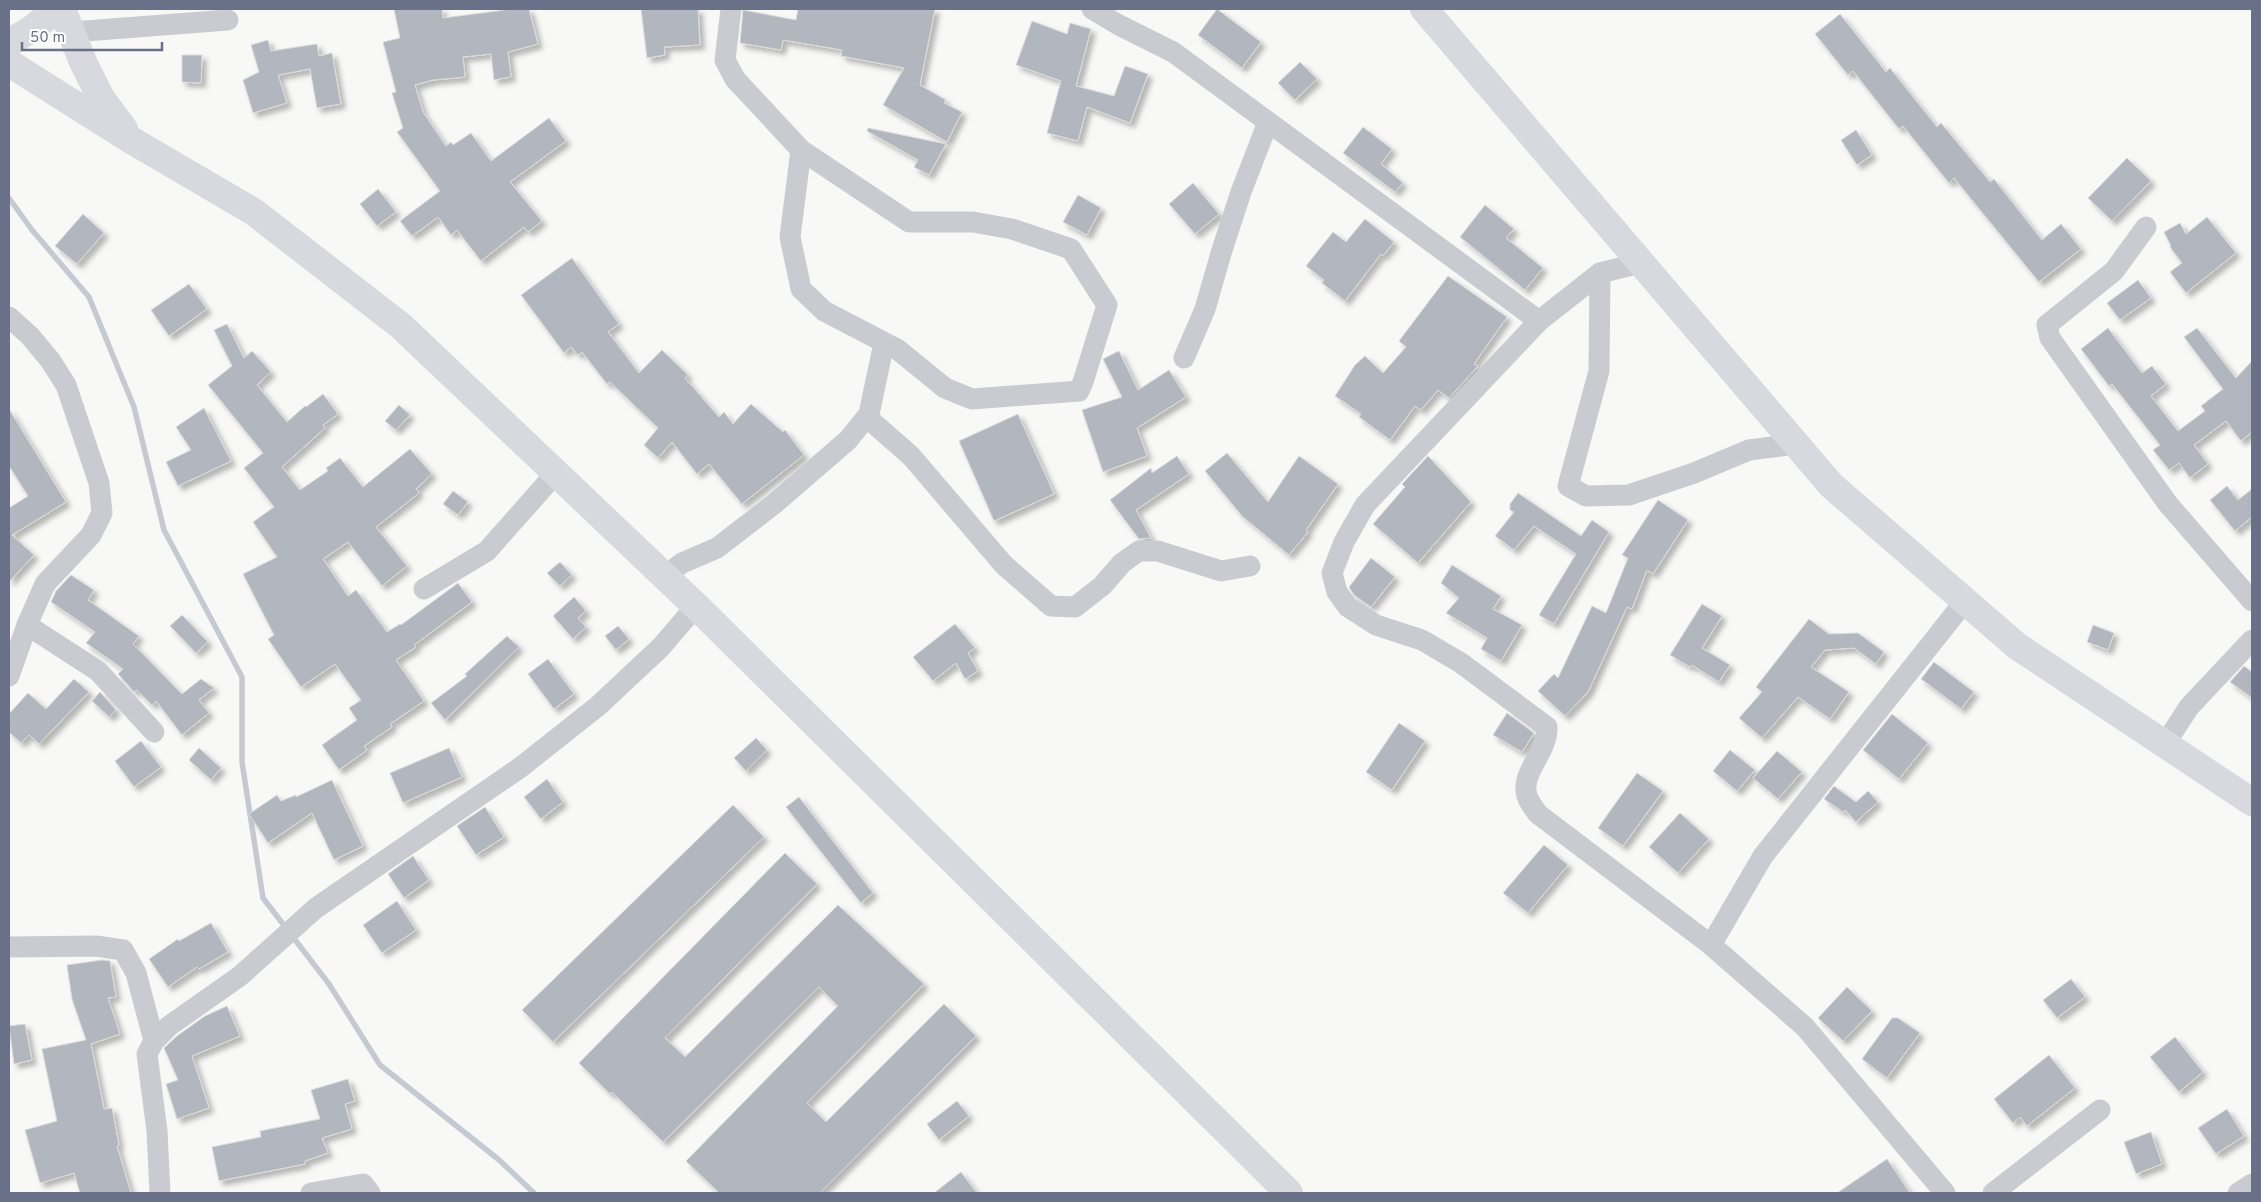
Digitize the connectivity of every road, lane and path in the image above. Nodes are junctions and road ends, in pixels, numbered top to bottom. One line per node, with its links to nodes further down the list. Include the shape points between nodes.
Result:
1 (57, 9): 7 (main road)
2 (731, 9): 11 (street, via 725,60 735,79)
3 (1092, 9): 9 (street, via 1173,52)
4 (1424, 9): 13 (main road)
5 (67, 20): 6 (street); 10 (main road, via 101,98)
6 (228, 20)
7 (9, 43)
8 (9, 63): 10 (main road)
9 (1268, 122): 16 (street); 18 (street, via 1241,192 1205,309)
10 (131, 140): 21 (main road, via 254,212 401,326)
11 (801, 150): 17 (street, via 790,237 801,289 824,311); 17 (street, via 909,222 974,222 1012,229 1071,249 1107,305 1078,391 972,399 945,388 897,349)
12 (2146, 227): 26 (street, via 2114,271 2047,325 2050,338 2168,504)
13 (1640, 263): 14 (street); 20 (main road)
14 (1600, 273): 16 (street); 20 (street, via 1599,371 1568,486 1586,496 1629,495 1749,450)
15 (9, 317): 28 (street, via 30,336 66,385 99,483 102,513 91,535 45,584)
16 (1539, 321): 34 (street, via 1365,505 1344,542 1332,573 1338,592 1362,617 1396,633 1422,640 1454,658 1547,727 1545,742 1525,788 1538,813)
17 (884, 343): 19 (street)
18 (1184, 358)
19 (869, 414): 22 (street, via 870,420 911,456 1004,565 1051,606 1075,607 1139,551 1158,551 1222,571); 23 (street, via 848,440 774,504 717,548 682,563)
20 (1796, 444): 25 (main road, via 1831,485)
21 (556, 473): 23 (main road); 24 (street, via 487,551)
22 (1250, 566)
23 (665, 576): 27 (main road)
24 (424, 589)
25 (1965, 601): 32 (main road, via 2017,646); 34 (street, via 1763,856)
26 (2252, 601)
27 (696, 606): 36 (street, via 661,648 598,706 521,767 316,908 240,976 169,1026); 42 (main road)
28 (27, 625): 30 (street); 31 (street, via 98,671)
29 (2252, 640): 32 (street, via 2189,707)
30 (9, 676)
31 (154, 732)
32 (2165, 744): 33 (main road)
33 (2252, 802)
34 (1711, 945): 43 (street, via 1805,1027)
35 (9, 947): 36 (street, via 96,946 123,950 136,973)
36 (154, 1041): 39 (street, via 147,1054)
37 (2100, 1110): 44 (street)
38 (2252, 1184): 45 (street)
39 (160, 1193)
40 (311, 1193): 41 (street, via 363,1184)
41 (370, 1193)
42 (1288, 1193)
43 (1945, 1193)
44 (1993, 1193)
45 (2238, 1193)

